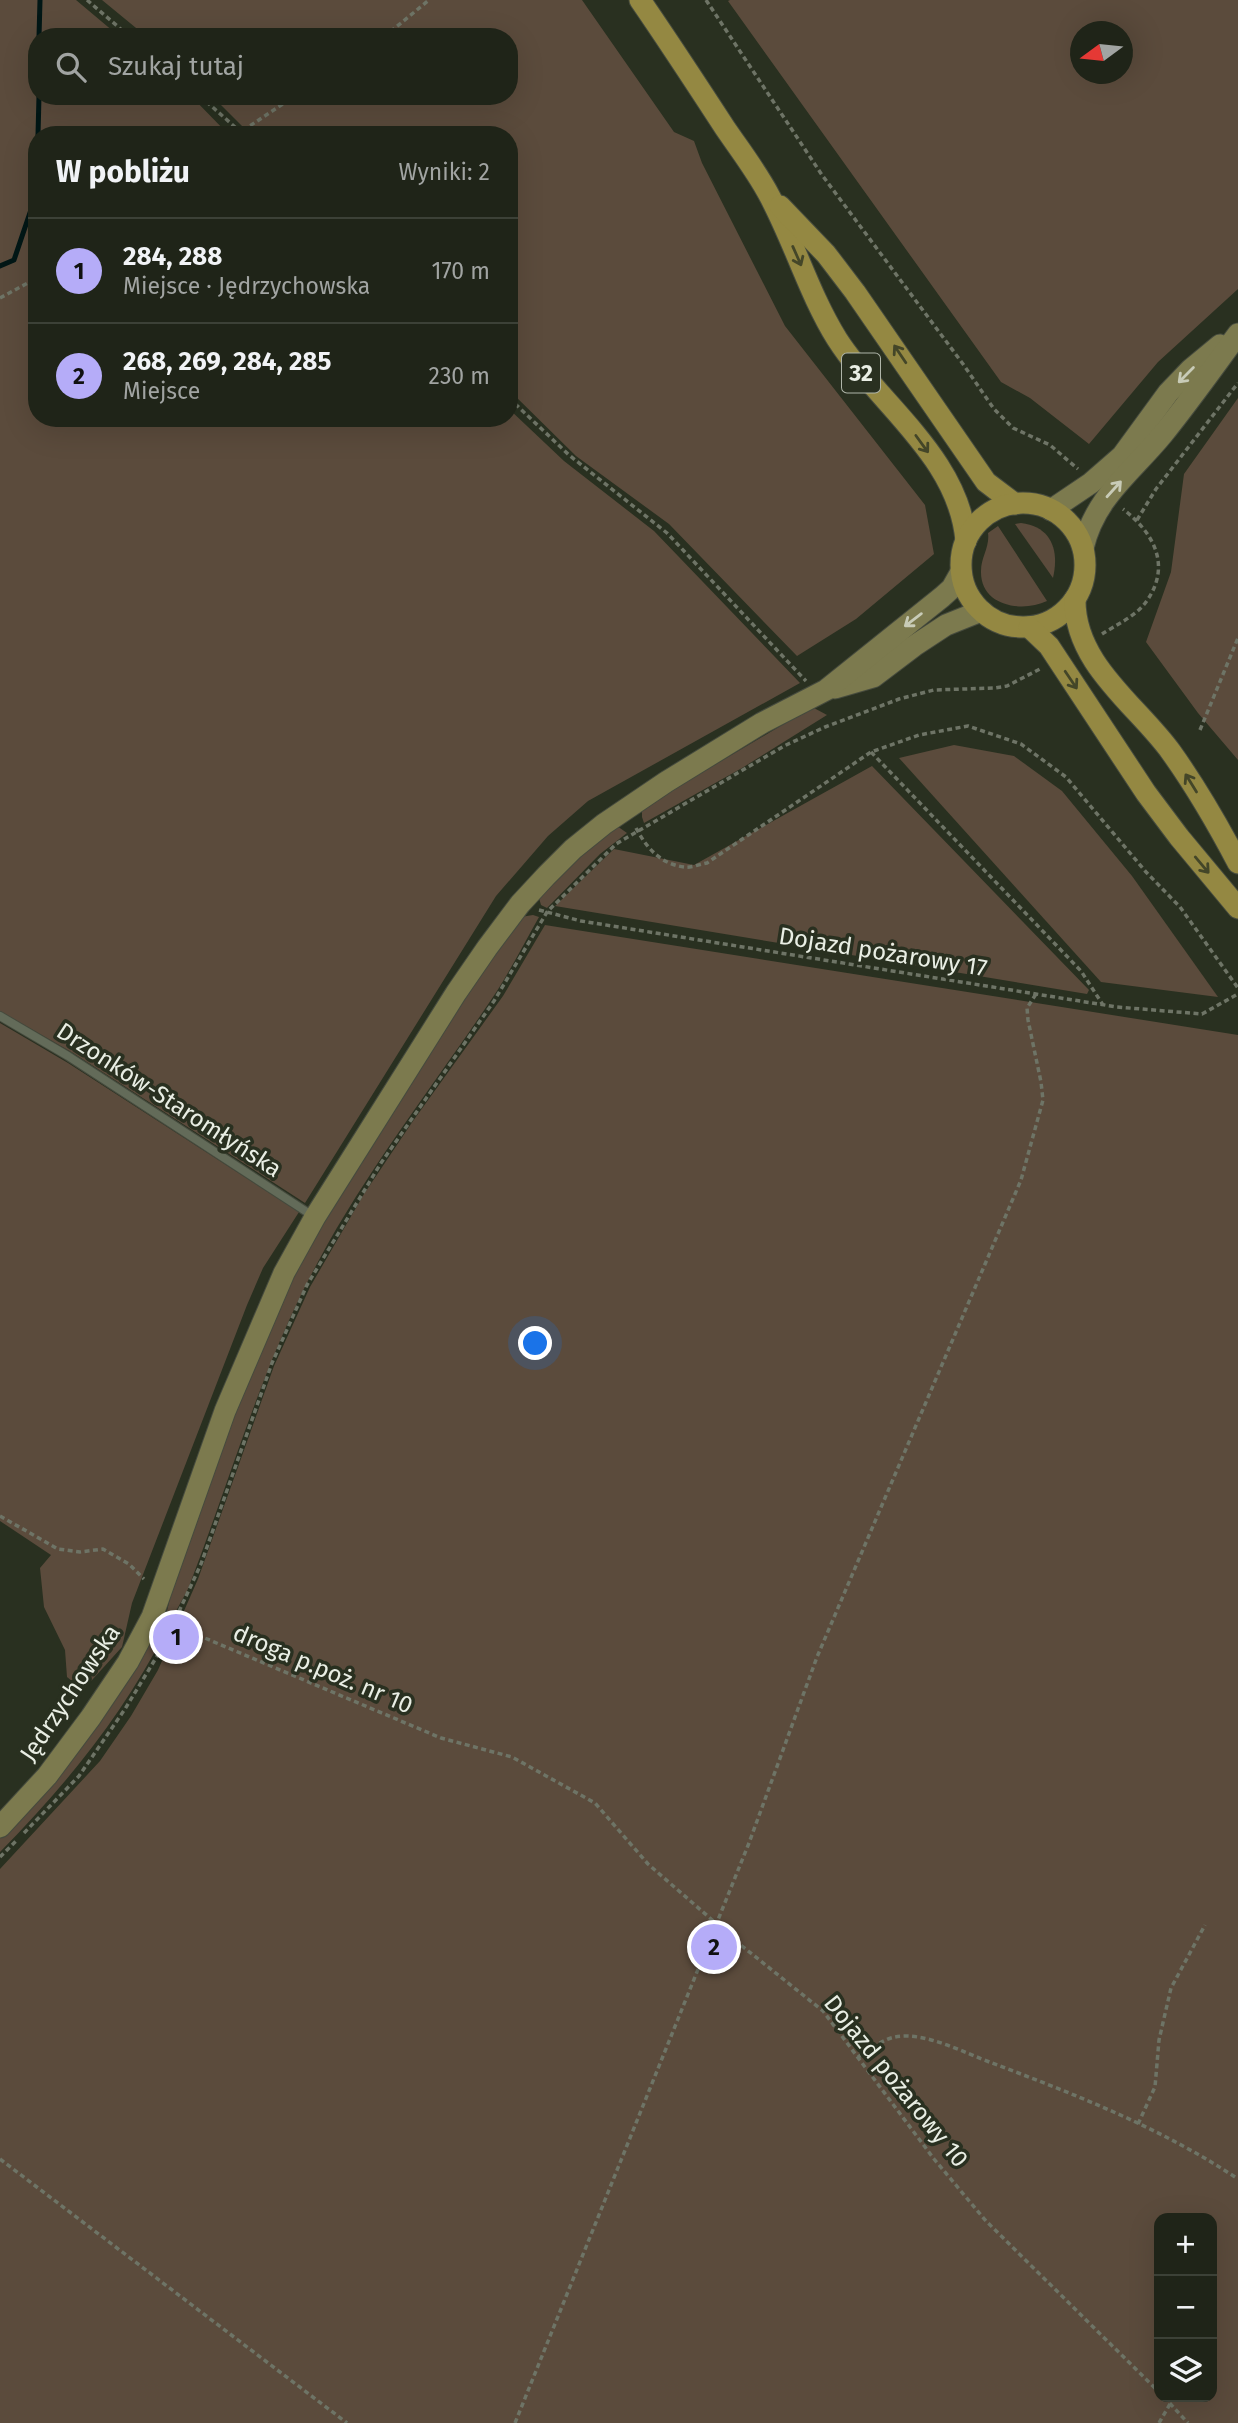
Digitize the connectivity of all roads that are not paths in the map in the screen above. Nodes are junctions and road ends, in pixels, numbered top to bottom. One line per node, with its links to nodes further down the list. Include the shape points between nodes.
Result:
1 (640, 0): 2 (main road, 32)
2 (769, 194): 5 (main road, 32, one-way to 2, via 986,482 855,292); 7 (main road, 32, one-way to 7, via 835,336 949,482 960,503)
3 (1238, 332): 4 (main road, via 1168,393)
4 (1099, 489): 6 (main road); 8 (main road)
5 (1015, 504): 6 (main road, 32); 7 (main road, 32, via 988,514)
6 (1052, 510): 8 (main road, via 1068,521)
7 (966, 541): 9 (main road, 32)
8 (1083, 548): 10 (main road, via 1083,583)
9 (961, 572): 11 (main road, via 965,588); 13 (main road, one-way to 13, via 942,597)
10 (1075, 599): 12 (main road, via 1055,618); 14 (main road, one-way to 10, via 1173,755 1098,666 1078,625)
11 (981, 611): 12 (main road, via 1003,624); 13 (main road, via 938,631 873,677)
12 (1029, 627): 15 (main road, one-way to 15, via 1049,646 1146,793)
13 (822, 693): 17 (main road, Jędrzychowska, via 762,723 627,808 573,849 520,904 456,993)
14 (1238, 863)
15 (1238, 908)
16 (0, 1016): 17 (lane, Drzonków-Staromłyńska)
17 (316, 1217): 18 (main road, Jędrzychowska, via 284,1273 225,1411 152,1617 91,1717 47,1776)
18 (0, 1827)

